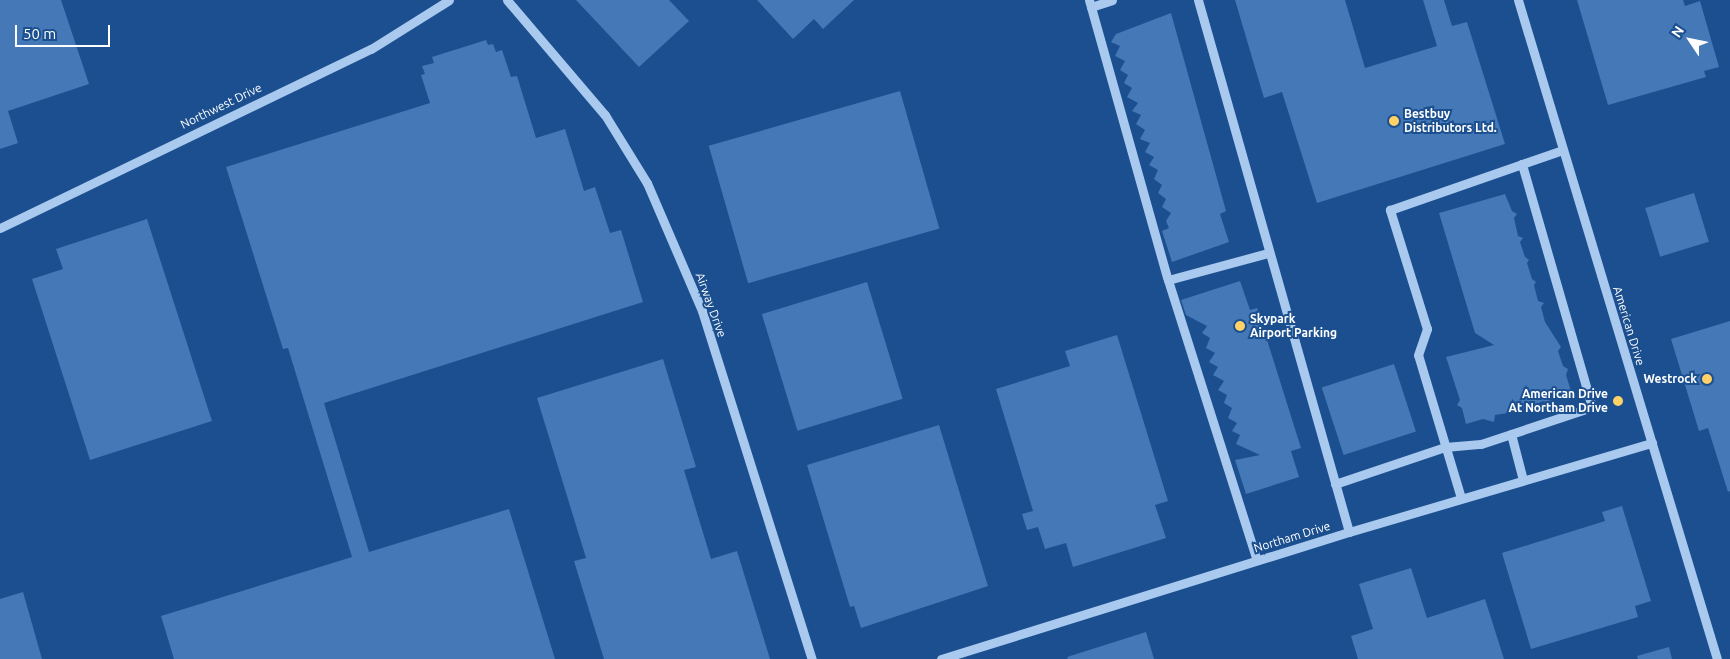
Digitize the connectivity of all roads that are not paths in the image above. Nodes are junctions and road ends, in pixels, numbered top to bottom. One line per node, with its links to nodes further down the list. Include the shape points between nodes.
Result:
1 (449, 0): 9 (street, Northwest Drive, via 371,49)
2 (507, 0): 20 (street, Airway Drive, via 605,115 647,183 702,311)
3 (1112, 0): 6 (street)
4 (1198, 0): 10 (street)
5 (1518, 0): 7 (street, American Drive)
6 (1090, 4): 11 (street)
7 (1563, 150): 8 (street); 13 (street, American Drive)
8 (1522, 164): 12 (street, via 1592,407); 14 (street, via 1390,210 1427,329 1418,355)
9 (0, 228)
10 (1268, 253): 11 (street); 16 (street)
11 (1168, 280): 19 (street)
12 (1511, 434): 14 (street, via 1481,444); 15 (street)
13 (1652, 444): 15 (street, Northam Drive); 22 (street, American Drive)
14 (1445, 447): 16 (street); 17 (street)
15 (1523, 480): 17 (street, Northam Drive)
16 (1335, 484): 18 (street)
17 (1461, 498): 18 (street, Northam Drive)
18 (1349, 532): 19 (street, Northam Drive)
19 (1257, 560): 21 (street, Northam Drive)
20 (812, 659)
21 (941, 659)
22 (1717, 659)

